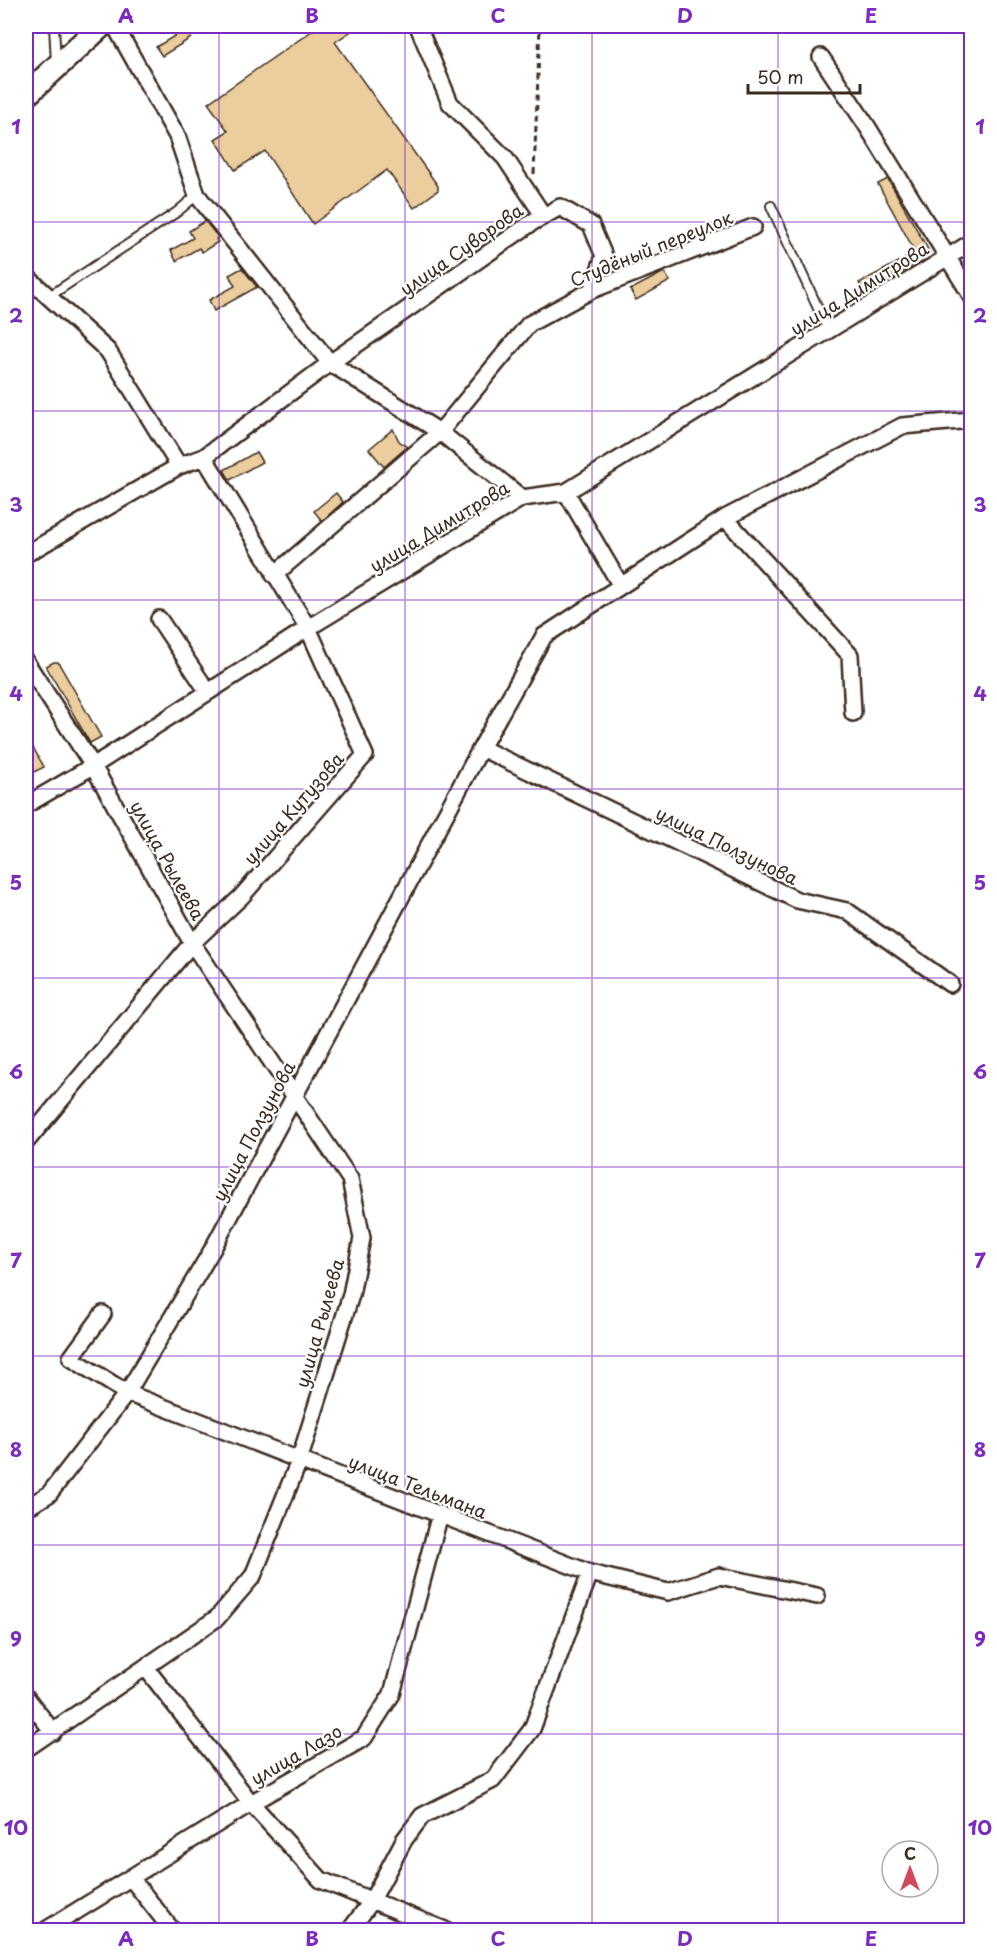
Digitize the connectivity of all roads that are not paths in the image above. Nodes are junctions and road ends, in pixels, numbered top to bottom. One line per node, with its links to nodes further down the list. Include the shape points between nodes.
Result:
1 (54, 26): 6 (lane)
2 (101, 26): 6 (main road)
3 (115, 26): 8 (street, via 177,136)
4 (418, 26): 10 (street, улица Суворова, via 450,103 505,158 543,215)
5 (821, 57): 13 (street)
6 (56, 67): 7 (main road)
7 (26, 95)
8 (197, 195): 17 (lane); 19 (street)
9 (771, 206): 18 (lane)
10 (533, 223): 15 (street, via 560,207 591,225 604,256); 19 (street, улица Суворова)
11 (753, 227): 15 (street, Студёный переулок)
12 (972, 242): 13 (street, улица Димитрова)
13 (949, 256): 16 (street); 18 (street, улица Димитрова)
14 (26, 276): 17 (street)
15 (592, 290): 21 (street, Студёный переулок, via 529,324)
16 (972, 297)
17 (47, 298): 23 (street, via 108,351)
18 (828, 330): 24 (street, улица Димитрова)
19 (330, 363): 21 (street); 22 (street, улица Суворова)
20 (972, 420): 26 (street, улица Ползунова, via 902,426)
21 (441, 432): 25 (street); 28 (street, Студёный переулок)
22 (204, 457): 23 (street, улица Суворова); 28 (street, улица Кутузова)
23 (179, 466): 27 (street, улица Суворова)
24 (566, 492): 25 (street, улица Димитрова); 29 (street)
25 (522, 498): 31 (street, улица Димитрова)
26 (725, 518): 29 (street, улица Ползунова); 34 (street, via 850,655)
27 (26, 554)
28 (274, 575): 31 (street, улица Кутузова)
29 (621, 586): 35 (street, улица Ползунова, via 544,636)
30 (159, 619): 33 (street)
31 (308, 628): 33 (street, улица Димитрова); 38 (street, улица Кутузова, via 365,755 241,897)
32 (26, 662): 36 (street, улица Рылеева)
33 (208, 692): 36 (street, улица Димитрова)
34 (853, 713)
35 (480, 748): 39 (street, улица Ползунова, via 797,900 847,911); 40 (street, улица Ползунова)
36 (93, 766): 37 (street, улица Димитрова); 38 (street, улица Рылеева)
37 (26, 805)
38 (192, 943): 40 (street, улица Рылеева); 41 (street, улица Кутузова)
39 (950, 984)
40 (293, 1097): 43 (street, улица Ползунова, via 212,1250); 44 (street, улица Рылеева, via 350,1179 362,1238 351,1295)
41 (26, 1142)
42 (103, 1314): 43 (street, улица Тельмана, via 71,1358)
43 (127, 1393): 44 (street, улица Тельмана); 45 (street, улица Ползунова, via 49,1494)
44 (298, 1461): 46 (street, улица Тельмана); 49 (street, улица Рылеева, via 253,1576 217,1618)
45 (26, 1508)
46 (440, 1514): 47 (street, улица Тельмана); 53 (street, улица Лазо, via 392,1694 370,1729 364,1738)
47 (590, 1573): 48 (street, улица Тельмана, via 668,1592 719,1576); 55 (street, via 532,1728 493,1780 422,1816 404,1840)
48 (818, 1596)
49 (146, 1668): 51 (street, улица Рылеева); 53 (street)
50 (26, 1698): 51 (street)
51 (53, 1732): 52 (street, улица Рылеева)
52 (26, 1749)
53 (251, 1803): 54 (street, улица Лазо); 55 (street, via 321,1880)
54 (131, 1878): 56 (street, улица Лазо); 57 (street)
55 (371, 1902): 58 (street); 59 (street)
56 (46, 1930)
57 (172, 1930)
58 (350, 1930)
59 (445, 1930)

